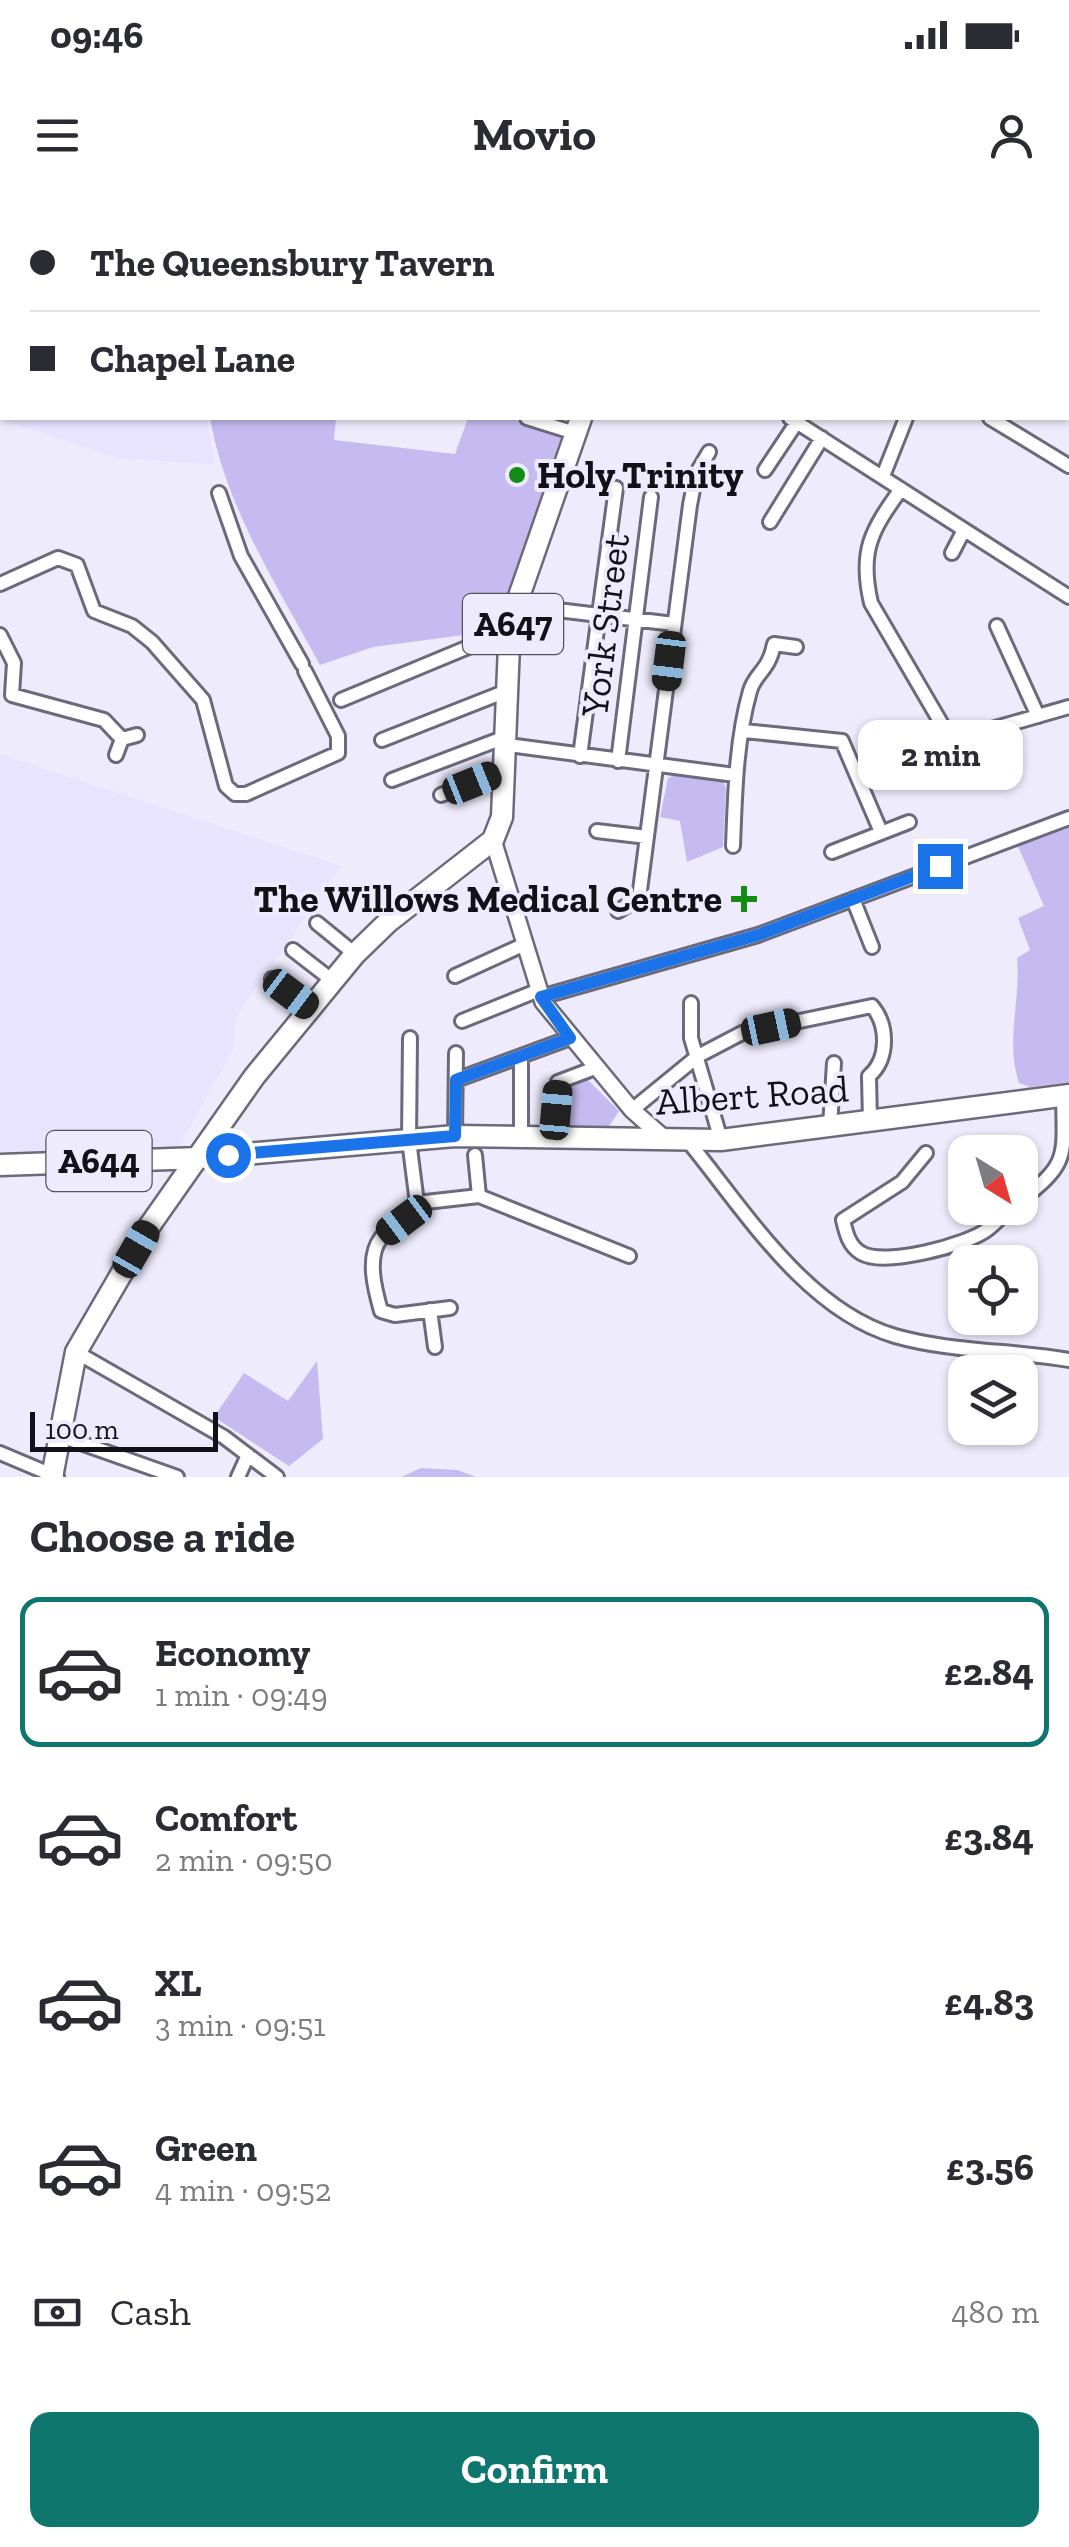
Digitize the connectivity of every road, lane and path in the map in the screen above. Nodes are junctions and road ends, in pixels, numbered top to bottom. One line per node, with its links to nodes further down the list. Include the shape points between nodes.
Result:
1 (542, 420): 5 (street)
2 (794, 420): 6 (street); 9 (street)
3 (905, 420): 10 (street)
4 (993, 420): 8 (street)
5 (578, 425): 20 (main road, A647)
6 (818, 429): 10 (street); 15 (street)
7 (708, 452): 23 (street, via 696,474)
8 (1069, 466)
9 (765, 470)
10 (883, 476): 12 (street)
11 (616, 488): 21 (street)
12 (901, 489): 16 (street); 33 (street, via 868,544 867,586 944,728 964,737)
13 (219, 493): 18 (street, via 241,556 338,736 338,753 246,794 226,786 203,700 152,642 132,626 94,612 77,565 58,558)
14 (651, 497): 22 (street, York Street)
15 (770, 522)
16 (964, 530): 17 (street); 19 (street)
17 (952, 553)
18 (0, 584)
19 (1069, 597)
20 (516, 606): 21 (street); 28 (main road, A647)
21 (598, 615): 22 (street); 40 (street)
22 (636, 619): 23 (street); 41 (street, York Street)
23 (674, 624): 42 (street)
24 (997, 626): 27 (street)
25 (1021, 632): 27 (street)
26 (0, 635): 36 (street, via 14,663 12,695 104,720)
27 (1004, 640): 33 (street)
28 (509, 645): 30 (main road, A647); 31 (street, via 482,642)
29 (796, 647): 34 (street, via 774,644 766,672 750,691)
30 (509, 690): 37 (street); 38 (main road, A647)
31 (342, 700)
32 (1069, 707): 33 (street)
33 (1038, 716)
34 (744, 731): 44 (street); 50 (street, via 842,740)
35 (138, 735): 36 (street)
36 (122, 738): 39 (street)
37 (382, 740)
38 (508, 740): 40 (street); 43 (main road, A647); 45 (street)
39 (116, 755)
40 (580, 756): 41 (street)
41 (618, 760): 42 (street)
42 (656, 766): 44 (street); 51 (street)
43 (506, 768): 46 (street); 52 (main road, A647)
44 (736, 775): 53 (street)
45 (392, 780)
46 (441, 796)
47 (1069, 818): 55 (street)
48 (909, 822): 50 (street)
49 (597, 830): 51 (street)
50 (881, 832): 54 (street)
51 (647, 837): 56 (street, via 640,898)
52 (493, 840): 58 (street); 61 (main road)
53 (733, 846)
54 (832, 852)
55 (853, 898): 59 (street); 65 (street, via 758,935)
56 (618, 910)
57 (317, 923): 61 (street)
58 (525, 944): 62 (street); 65 (street)
59 (872, 947)
60 (293, 950): 64 (street)
61 (355, 954): 64 (main road)
62 (455, 976)
63 (272, 979): 67 (street)
64 (332, 981): 67 (main road)
65 (540, 994): 68 (street); 70 (street)
66 (691, 1003): 73 (street)
67 (310, 1008): 91 (main road)
68 (462, 1022)
69 (410, 1038): 85 (street)
70 (570, 1038): 72 (street); 75 (street)
71 (456, 1053): 76 (street)
72 (521, 1056): 76 (street); 82 (street)
73 (698, 1056): 78 (street); 79 (street, via 742,1034 872,1006 882,1017 884,1054 869,1076); 87 (street)
74 (834, 1064): 80 (street)
75 (595, 1068): 78 (street); 83 (street, via 558,1082)
76 (456, 1080): 81 (street)
77 (1066, 1095): 79 (main road, Albert Road / A644); 90 (street)
78 (632, 1110): 84 (street)
79 (870, 1122): 80 (main road, Albert Road / A644)
80 (830, 1126): 87 (main road, Albert Road / A644)
81 (455, 1136): 82 (main road, Albert Road / A644); 85 (main road, Albert Road / A644)
82 (521, 1136): 83 (main road, Albert Road / A644)
83 (553, 1137): 84 (main road, Albert Road / A644)
84 (664, 1138): 86 (main road, Albert Road / A644)
85 (410, 1140): 91 (main road, Albert Road / A644); 95 (street)
86 (687, 1140): 87 (main road, Albert Road / A644); 102 (street, via 782,1254 860,1321 916,1340)
87 (721, 1140)
88 (926, 1152): 96 (street, via 885,1196 838,1219 847,1239 863,1255 892,1258)
89 (475, 1155): 94 (street)
90 (1067, 1155): 93 (street)
91 (199, 1158): 92 (main road, A644); 101 (main road, via 148,1228)
92 (0, 1165)
93 (1038, 1188)
94 (479, 1196): 95 (street); 97 (street)
95 (416, 1203): 99 (street, via 380,1238 374,1287 381,1311)
96 (993, 1225)
97 (629, 1256)
98 (450, 1308): 99 (street)
99 (430, 1310): 100 (street)
100 (435, 1347)
101 (76, 1352): 103 (main road); 105 (street)
102 (1069, 1360)
103 (58, 1435): 106 (main road); 107 (street)
104 (0, 1454): 106 (street)
105 (248, 1455): 108 (street); 109 (street)
106 (54, 1476)
107 (177, 1477)
108 (238, 1477)
109 (277, 1477)

